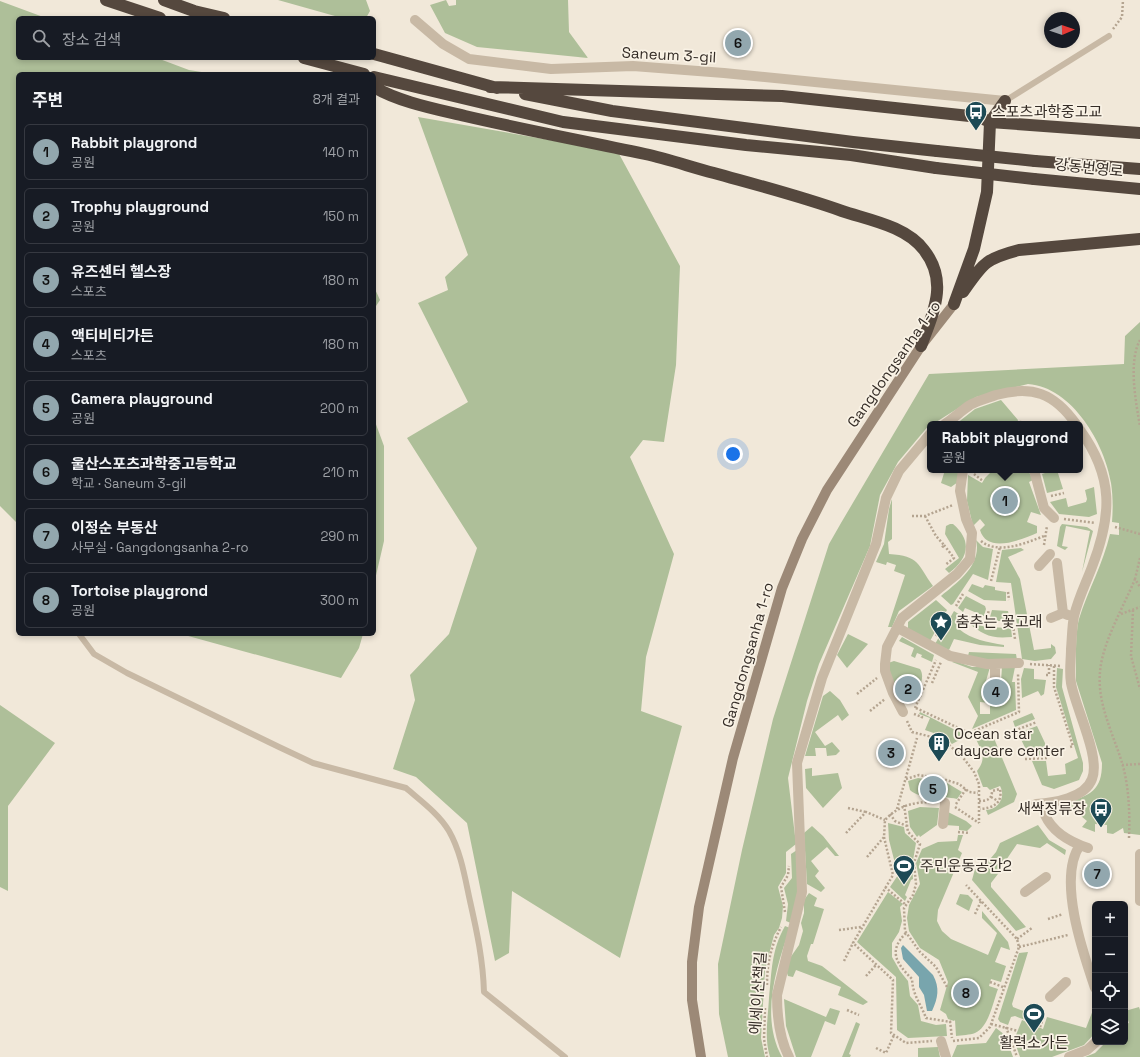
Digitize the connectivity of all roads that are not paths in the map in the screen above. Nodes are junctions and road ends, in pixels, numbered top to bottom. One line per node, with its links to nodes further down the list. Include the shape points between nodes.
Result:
1 (106, 0): 3 (highway)
2 (164, 0): 4 (highway)
3 (154, 16)
4 (215, 16)
5 (415, 20): 15 (street, Saneum 3-gil, via 443,44 469,59 552,69 633,66 724,73)
6 (1109, 36): 15 (lane)
7 (376, 55): 13 (highway)
8 (312, 60): 9 (highway)
9 (338, 67): 10 (highway); 11 (highway)
10 (347, 72)
11 (357, 72)
12 (376, 77): 19 (highway, 강동번영로, bridge, via 563,122 746,145 851,155 936,168)
13 (490, 87): 16 (highway, via 782,96 979,117); 18 (highway, 강동번영로, bridge, via 612,111 853,142)
14 (376, 89): 22 (highway, via 447,111 574,141 647,154 799,196 896,229 924,250 936,274 936,304)
15 (1005, 101): 16 (highway)
16 (990, 122): 17 (highway); 21 (highway, via 987,192 974,248)
17 (1140, 133)
18 (1140, 169)
19 (1140, 189)
20 (1140, 239): 21 (highway, via 1020,250 991,259 982,266)
21 (954, 304): 22 (street, Gangdongsanha 1-ro)
22 (921, 346): 56 (street, Gangdongsanha 1-ro, via 827,490 802,539 782,588 733,758 699,907 692,962 692,1000)
23 (949, 421): 24 (street, via 971,404 1017,391 1034,391 1057,403)
24 (1073, 421)
25 (1083, 434): 34 (street, via 1092,447 1102,473 1107,512 1098,551)
26 (927, 438): 57 (street, via 899,471 886,498 876,544 822,678 797,763 802,892 777,995 780,1028)
27 (968, 473): 36 (street, via 960,491 972,533 970,559 957,574 902,618)
28 (1035, 473): 29 (street, via 1044,508)
29 (1054, 518)
30 (1050, 554): 32 (street)
31 (1057, 563): 33 (street)
32 (1039, 566)
33 (1063, 613): 34 (street); 35 (street)
34 (1074, 617): 43 (street, via 1071,682 1092,753 1094,773 1091,782 1083,790 1058,802)
35 (1051, 618)
36 (898, 628): 39 (street, via 940,656); 41 (street, via 887,647 885,664 893,693)
37 (80, 636): 55 (lane, via 94,654 127,673 272,744 313,763 406,788 450,831 463,866 483,963 484,992)
38 (1019, 663): 39 (street)
39 (995, 664): 40 (street)
40 (995, 682)
41 (903, 712)
42 (945, 803): 45 (street)
43 (1036, 804)
44 (1045, 815): 50 (street, via 1060,834 1082,847 1072,877 1071,898)
45 (943, 824)
46 (1140, 854): 49 (street)
47 (1046, 877): 48 (street)
48 (1025, 892)
49 (1140, 901)
50 (1092, 978)
51 (1066, 982): 52 (street)
52 (1050, 997)
53 (941, 1041): 58 (street)
54 (1093, 1045): 59 (street)
55 (565, 1057)
56 (701, 1057)
57 (789, 1057)
58 (946, 1057)
59 (1069, 1057)

